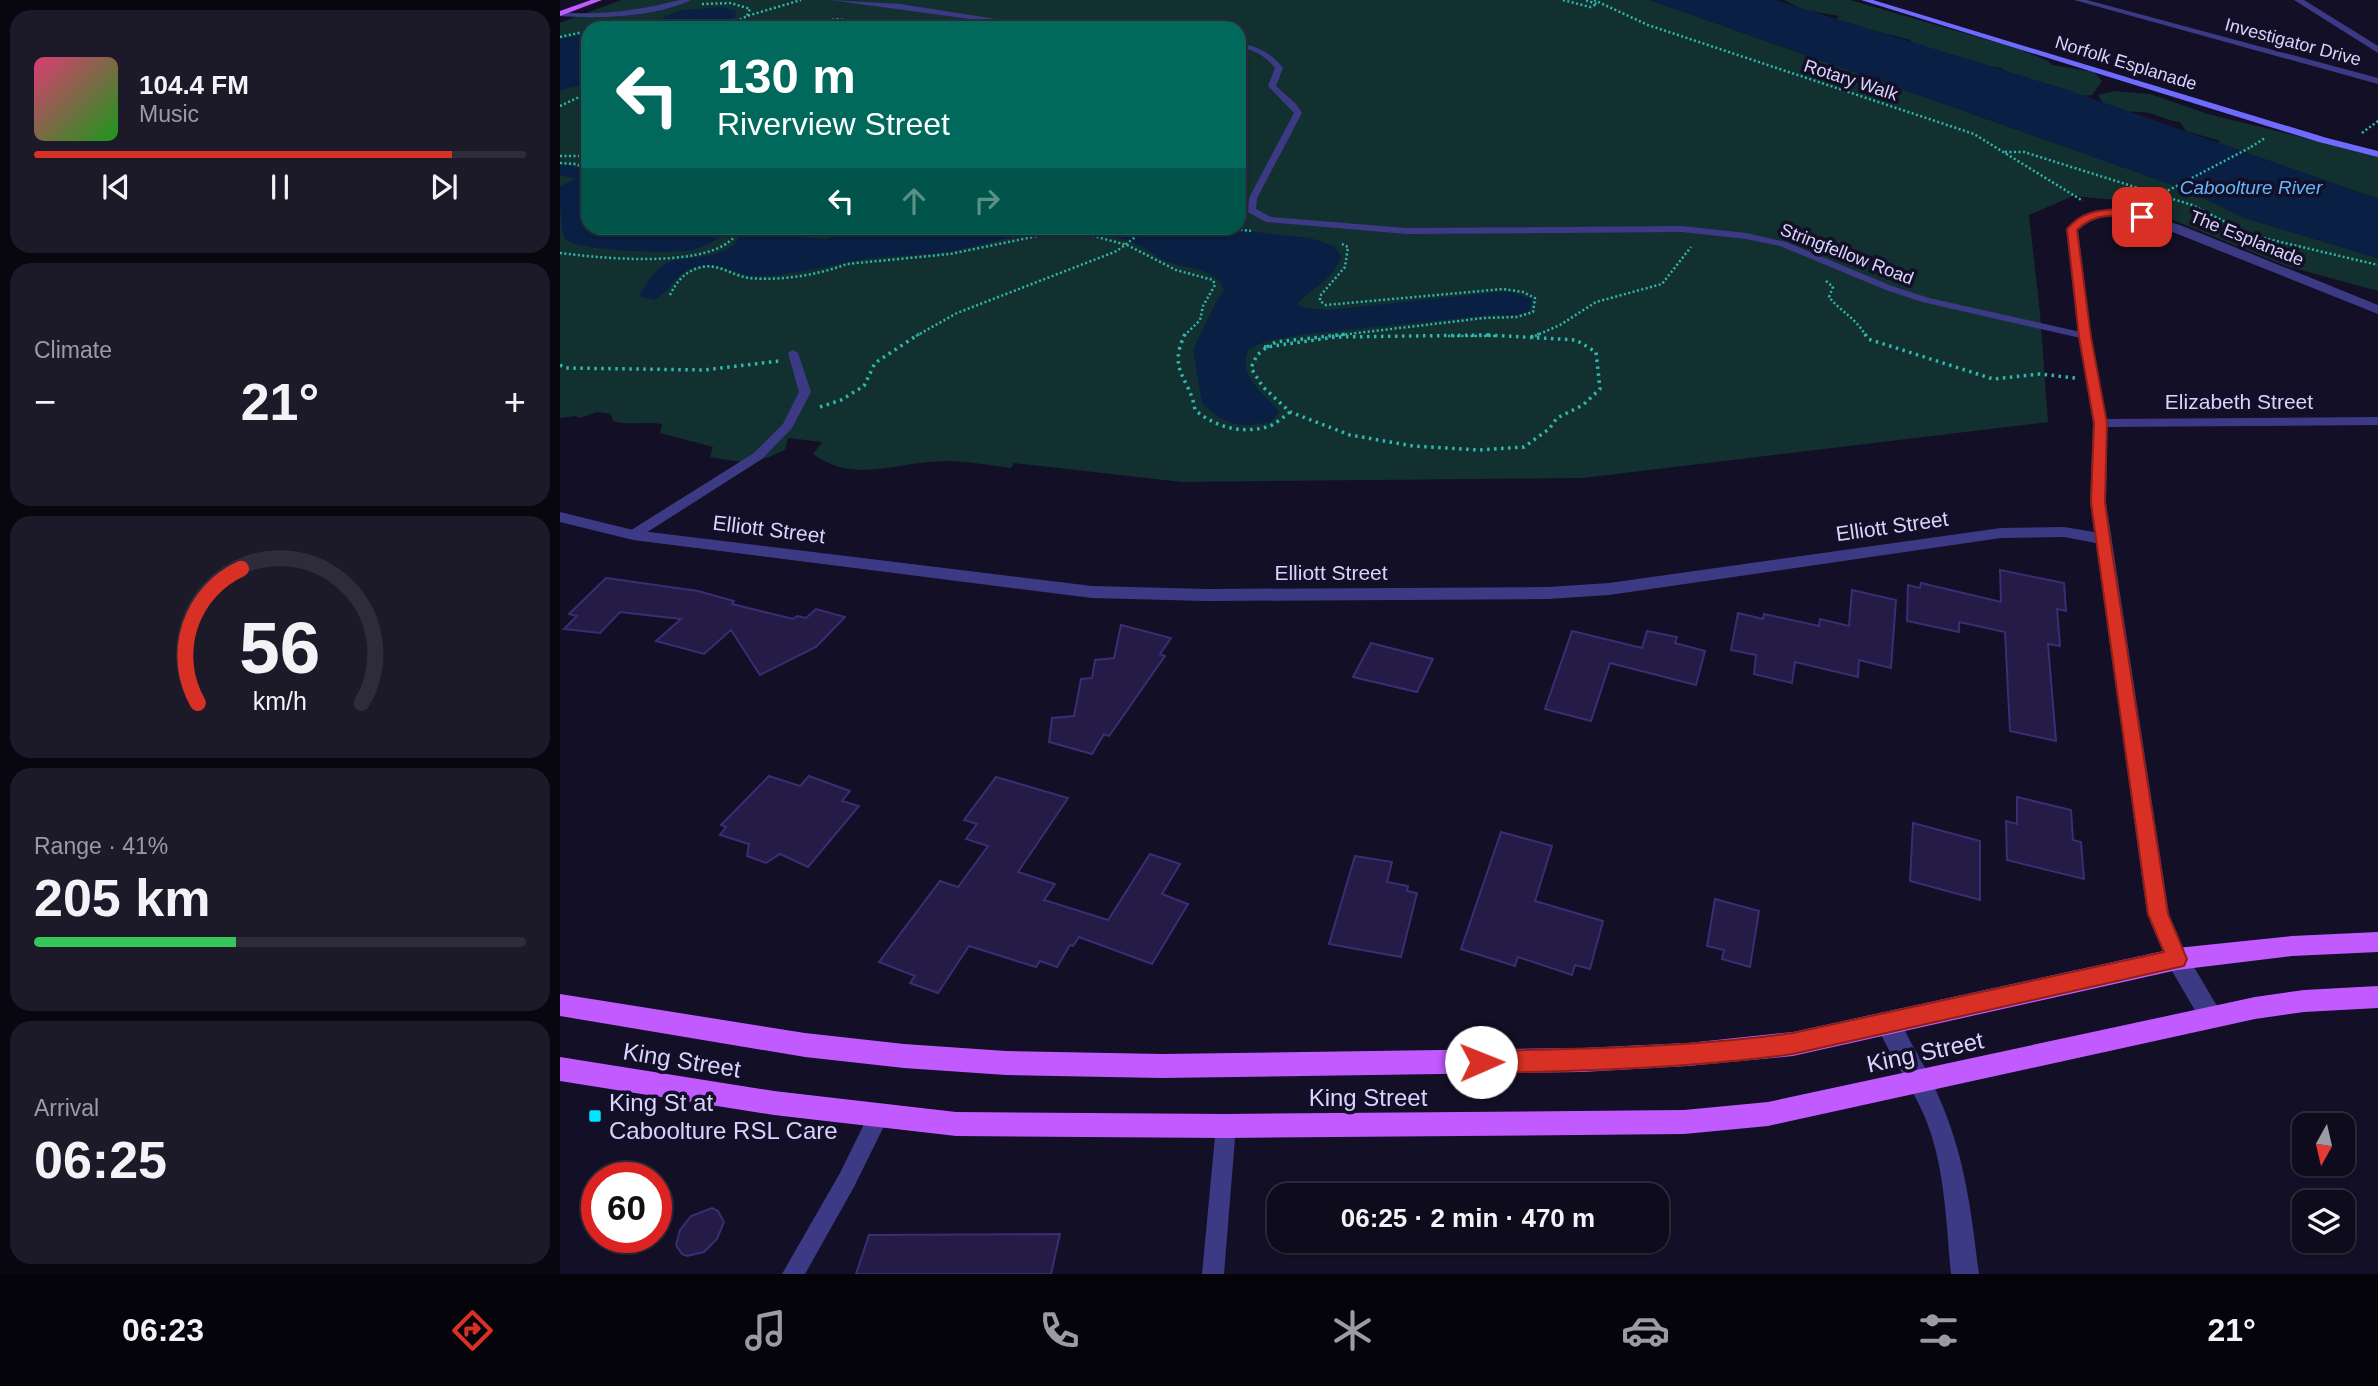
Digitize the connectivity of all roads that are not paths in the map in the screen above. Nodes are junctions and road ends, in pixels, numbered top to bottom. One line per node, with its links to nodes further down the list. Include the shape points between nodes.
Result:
1 (569, 0): 8 (main road)
2 (598, 0): 9 (main road)
3 (688, 0): 9 (lane, via 617,17)
4 (833, 0): 10 (lane)
5 (1865, 0): 14 (street, Norfolk Esplanade)
6 (2078, 0): 13 (street, Investigator Drive)
7 (2298, 0): 12 (street)
8 (560, 3)
9 (560, 14)
10 (1003, 21)
11 (1246, 47): 16 (lane, Stringfellow Road, via 1273,59 1279,68 1272,86 1298,113 1253,198 1251,210 1269,220 1406,231 1710,230 1783,244 1926,300)
12 (2378, 50)
13 (2378, 81)
14 (2378, 154)
15 (2378, 310): 16 (street, The Esplanade, via 2164,224 2094,209 2072,229)
16 (2085, 337): 19 (street)
17 (794, 356): 21 (lane, via 805,392 788,426 758,456)
18 (2378, 421): 19 (street, Elizabeth Street)
19 (2100, 423): 22 (street, via 2098,502)
20 (560, 517): 21 (street, Elliott Street)
21 (633, 535): 22 (street, Elliott Street, via 1092,592 1207,595 1548,593 1609,589 2001,533 2064,532)
22 (2103, 539): 24 (street, via 2158,914)
23 (2378, 942): 24 (main road, King Street)
24 (2177, 959): 27 (street); 28 (main road, King Street)
25 (2378, 998): 27 (main road, King Street, via 2304,1001)
26 (560, 1005): 28 (main road, King Street, via 848,1051 1055,1064 1605,1060 1733,1052)
27 (2211, 1016): 30 (main road, King Street)
28 (1888, 1024): 30 (street)
29 (560, 1069): 31 (main road, King Street)
30 (1919, 1082): 32 (main road, King Street, via 1768,1114 1684,1122); 35 (street, via 1945,1139)
31 (878, 1117): 32 (main road, King Street, via 956,1124); 33 (lane)
32 (1226, 1126): 34 (lane)
33 (793, 1274)
34 (1213, 1274)
35 (1965, 1274)

